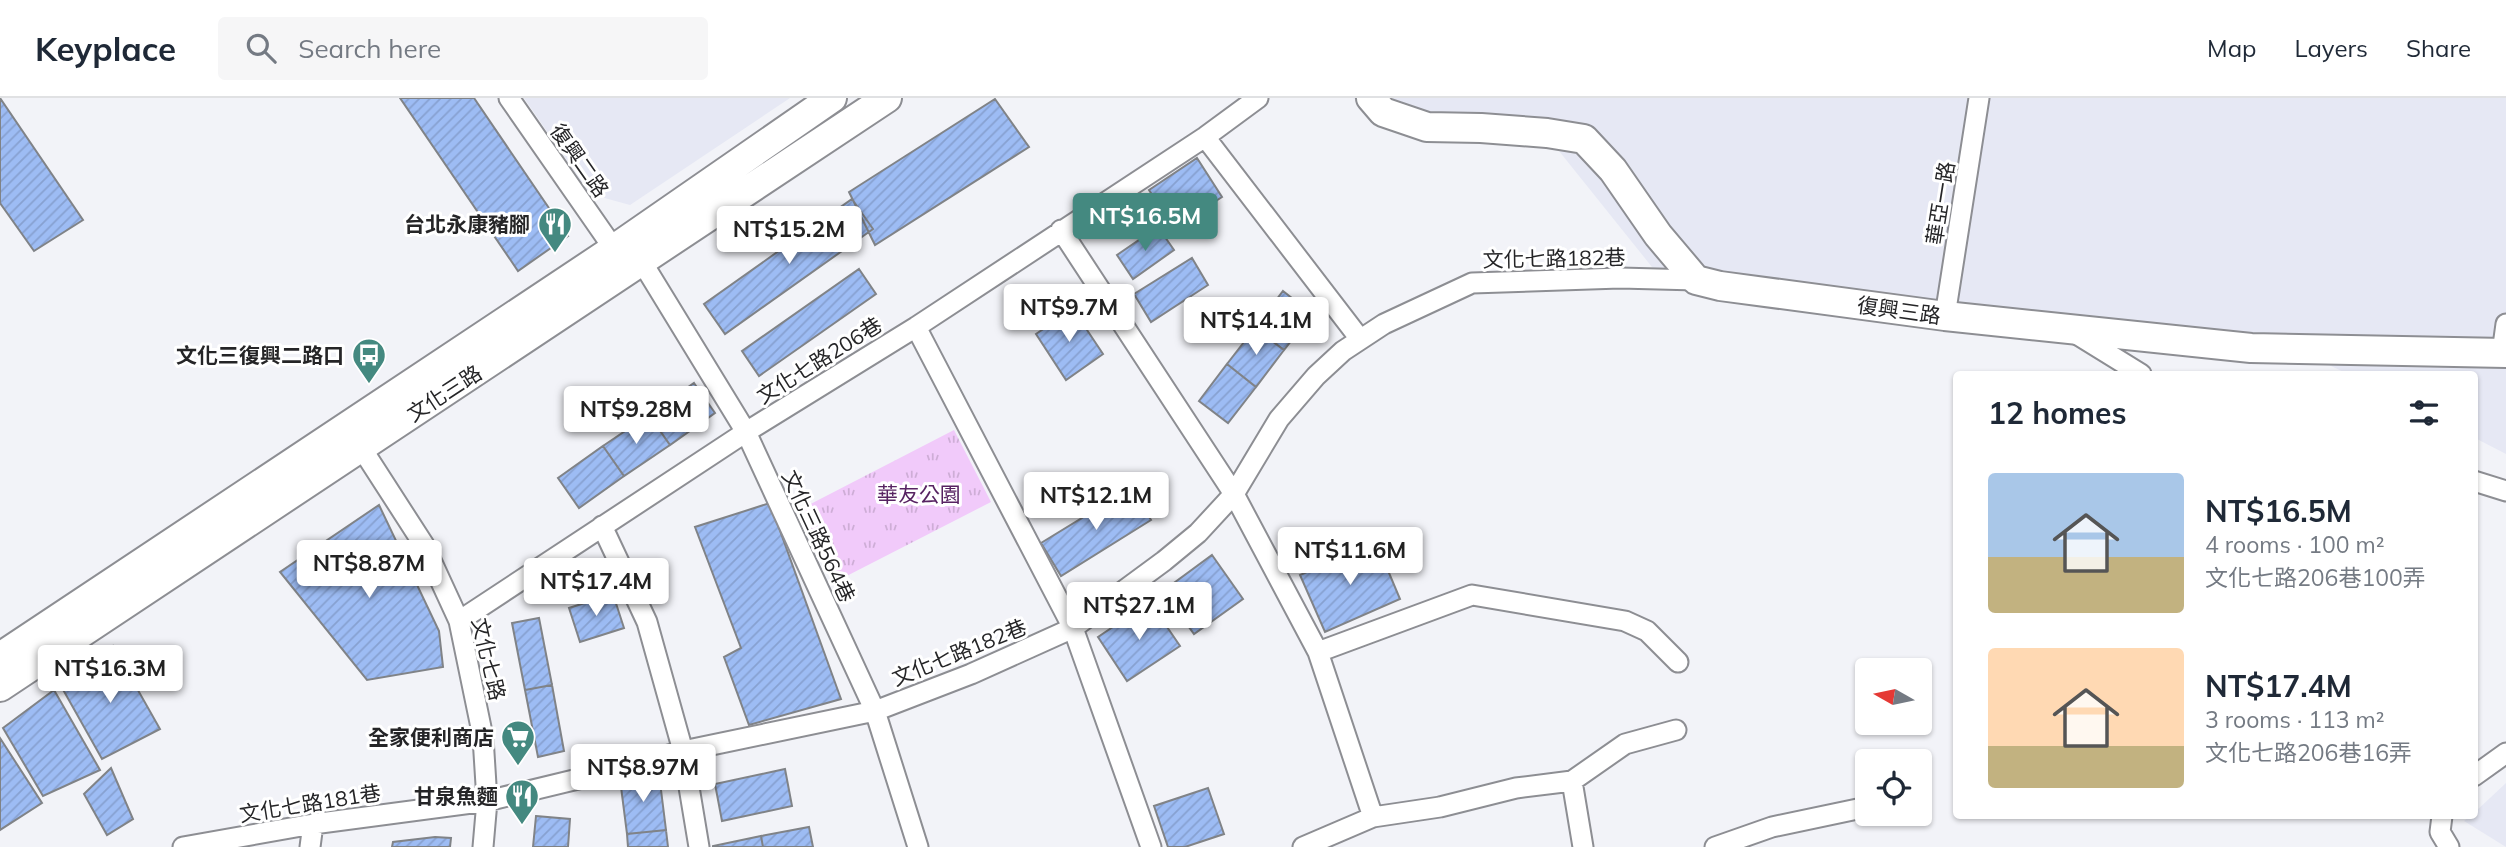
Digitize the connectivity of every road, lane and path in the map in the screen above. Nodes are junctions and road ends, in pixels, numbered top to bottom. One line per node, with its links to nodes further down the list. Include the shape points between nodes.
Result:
1 (509, 98): 9 (street, 復興二路)
2 (832, 98): 9 (street, 文化三路)
3 (887, 98): 10 (street, 文化三路)
4 (1258, 98): 7 (street, 文化七路206巷)
5 (1371, 98): 11 (street, via 1382,112 1427,127 1584,139)
6 (1979, 98): 12 (street, 華亞一路)
7 (1205, 137): 8 (street, 文化七路206巷); 16 (street)
8 (1061, 230): 14 (street, 文化七路206巷); 23 (street)
9 (614, 249): 10 (street); 20 (street, 文化三路)
10 (642, 262): 19 (street, 文化三路564巷); 20 (street, 文化三路)
11 (1696, 280): 12 (street, 復興三路); 16 (street, 文化七路182巷, via 1472,283)
12 (1945, 316): 15 (street, 復興三路)
13 (2506, 324): 17 (street)
14 (916, 327): 19 (street, 文化七路206巷); 26 (street)
15 (2069, 330): 17 (street, 復興三路, via 2251,348); 18 (street)
16 (1360, 339): 23 (street, 文化七路182巷, via 1316,376 1279,419)
17 (2504, 353)
18 (2136, 371)
19 (746, 432): 24 (street, 文化七路206巷); 31 (street, 文化三路564巷)
20 (354, 437): 25 (street, 文化七路, via 424,545); 28 (street, 文化三路); 30 (street, 文化三路)
21 (2478, 482): 22 (street)
22 (2506, 491)
23 (1234, 494): 26 (street, 文化七路182巷, via 1198,533); 27 (street)
24 (602, 526): 25 (street, 文化七路206巷); 33 (street, via 648,622)
25 (459, 621): 37 (street, 文化七路, via 483,737)
26 (1073, 628): 31 (street, 文化七路182巷); 47 (street)
27 (1318, 652): 29 (street, via 1472,596 1625,621 1647,631); 39 (street)
28 (0, 657)
29 (1678, 662)
30 (0, 687)
31 (874, 711): 33 (street, 文化七路182巷); 46 (street, 文化三路564巷)
32 (1676, 730): 36 (street, via 1625,744)
33 (683, 751): 37 (street, 文化七路182巷); 45 (street)
34 (2506, 753): 35 (street)
35 (2478, 773)
36 (1572, 781): 39 (street); 49 (street)
37 (486, 801): 41 (street, 文化七路181巷); 44 (street, 文化七路)
38 (1855, 810): 50 (street, via 1772,827)
39 (1373, 817): 48 (street)
40 (2442, 819): 51 (street, via 2440,832)
41 (313, 824): 42 (street, 文化七路181巷); 43 (street)
42 (183, 847)
43 (310, 847)
44 (483, 847)
45 (699, 847)
46 (918, 847)
47 (1151, 847)
48 (1303, 847)
49 (1583, 847)
50 (1715, 847)
51 (2449, 847)

